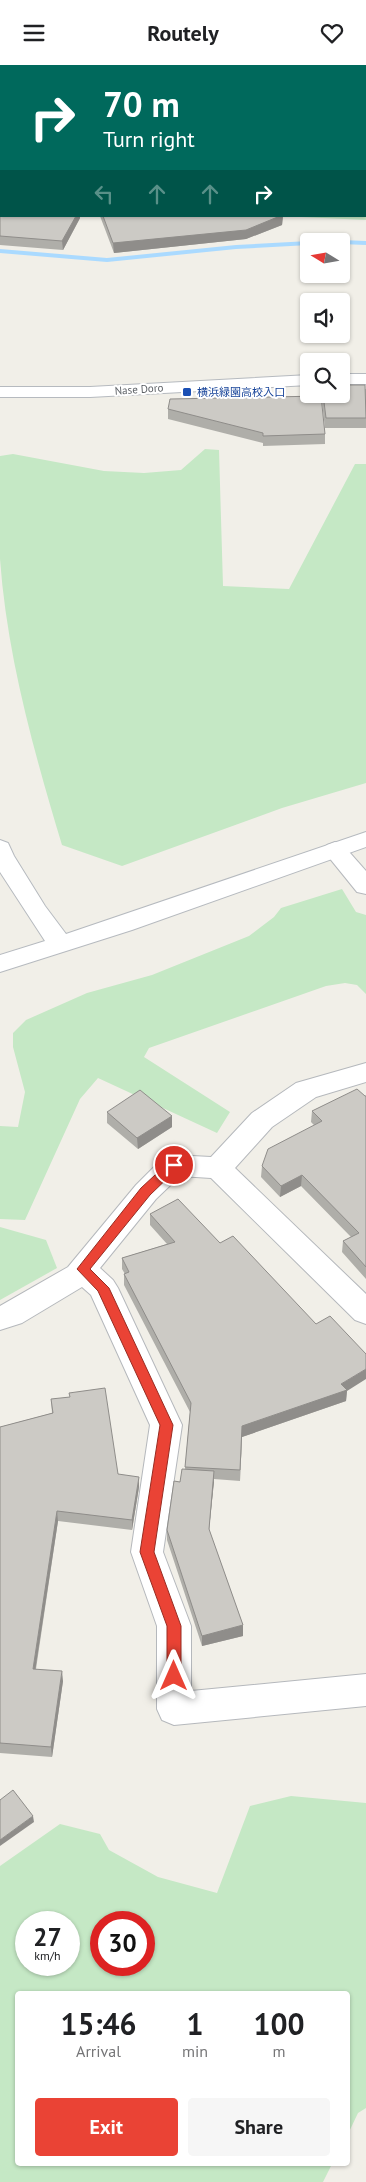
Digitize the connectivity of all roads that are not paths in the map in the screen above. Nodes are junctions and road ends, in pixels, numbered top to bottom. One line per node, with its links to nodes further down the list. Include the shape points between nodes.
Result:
1 (350, 379): 2 (street)
2 (366, 379)
3 (300, 380): 4 (street, Nase Doro, via 90,392)
4 (0, 392)
5 (366, 839): 7 (street)
6 (0, 848): 9 (street, via 36,911)
7 (335, 850): 8 (street); 9 (street)
8 (366, 886)
9 (60, 944): 10 (street)
10 (0, 963)
11 (366, 1072): 12 (street, via 306,1090 262,1120)
12 (218, 1168): 13 (street, via 174,1165 146,1191); 14 (street)
13 (83, 1269): 15 (street, via 11,1315); 16 (street, via 103,1288 166,1425 147,1552 174,1626 174,1709)
14 (366, 1312)
15 (0, 1318)
16 (366, 1690)

